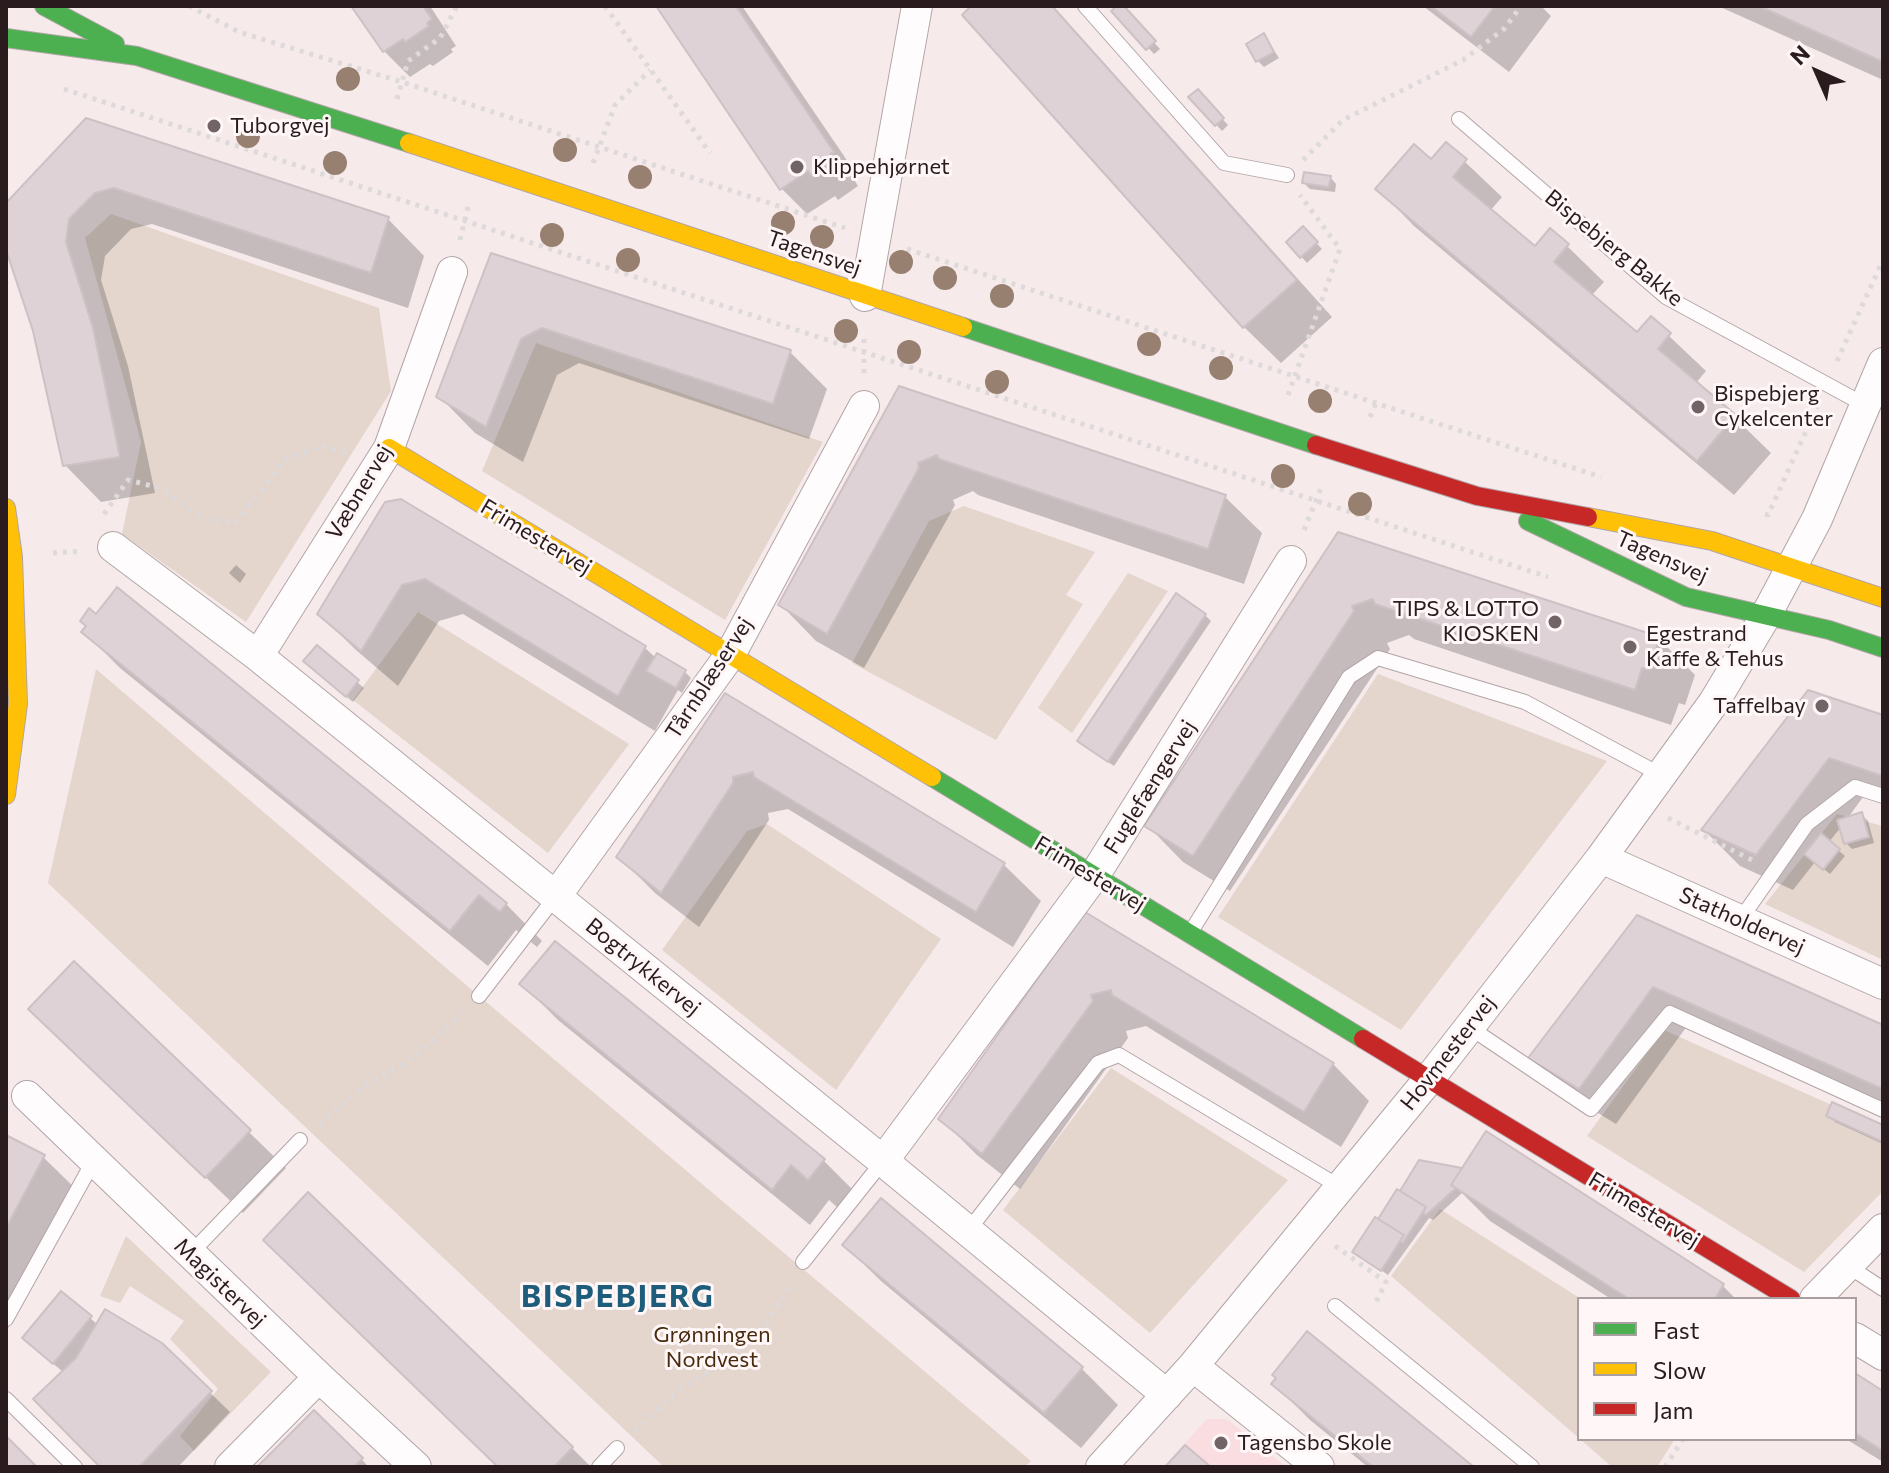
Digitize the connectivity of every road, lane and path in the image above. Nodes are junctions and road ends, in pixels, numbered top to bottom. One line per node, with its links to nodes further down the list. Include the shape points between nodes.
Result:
1 (44, 6): 8 (street, Tagensvej)
2 (189, 6): 12 (path, via 239,32)
3 (457, 6): 12 (path, via 440,38 408,61)
4 (605, 6): 11 (path)
5 (917, 6): 24 (street)
6 (1085, 6): 21 (lane, via 1224,163)
7 (1521, 6): 21 (path, via 1504,29 1463,60 1343,120)
8 (69, 12): 10 (street, Tagensvej)
9 (6, 38): 10 (street, Tagensvej)
10 (137, 56): 18 (street, Tagensvej)
11 (650, 70): 16 (path, via 615,105); 19 (path)
12 (402, 82): 18 (path); 24 (path)
13 (56, 86): 17 (path)
14 (1459, 119): 30 (lane, Bispebjerg Bakke, via 1666,297)
15 (205, 122): 17 (path)
16 (606, 131)
17 (201, 134): 23 (path)
18 (386, 135): 20 (street, Tagensvej)
19 (710, 153)
20 (479, 165): 23 (path); 27 (street, Tagensvej)
21 (1287, 175)
22 (1311, 211): 29 (path, via 1340,249)
23 (465, 220): 26 (path); 40 (path)
24 (876, 238): 27 (street); 29 (path)
25 (1883, 260): 30 (path)
26 (452, 272): 37 (street, Væbnervej)
27 (865, 296): 35 (street, Tagensvej)
28 (1883, 363): 32 (street)
29 (1295, 377): 31 (path); 35 (path)
30 (1827, 384): 32 (lane, Bispebjerg Bakke); 42 (path, via 1768,515)
31 (1376, 403): 34 (path); 38 (path)
32 (1865, 405): 45 (street)
33 (864, 406): 50 (street, Tårnblæservej)
34 (1370, 417)
35 (1275, 432): 36 (street, Tagensvej)
36 (1335, 452): 39 (street, Tagensvej); 40 (path)
37 (384, 456): 43 (path, via 323,446 286,459 236,522 205,520 160,488 128,480 102,518); 50 (street, Frimestervej); 51 (street, Væbnervej)
38 (1610, 479)
39 (1477, 496): 45 (street, Tagensvej, via 1712,541); 48 (street, Tagensvej, via 1686,597)
40 (1316, 501): 44 (path); 46 (path)
41 (6, 508): 53 (street, via 18,704)
42 (1757, 512)
43 (113, 547): 51 (street, Bogtrykkervej)
44 (1291, 561): 58 (street, Fuglefængervej)
45 (1791, 567): 47 (street, Tagensvej); 48 (street, Hovmestervej)
46 (1556, 580)
47 (1883, 598)
48 (1765, 617): 49 (street, Tagensvej); 52 (street, Hovmestervej)
49 (1883, 648)
50 (730, 655): 58 (street, Frimestervej); 59 (street, Tårnblæservej)
51 (258, 656): 59 (street, Bogtrykkervej)
52 (1661, 775): 55 (street, Hovmestervej); 61 (lane, via 1525,702 1378,658 1349,677)
53 (6, 795)
54 (1883, 796): 57 (lane, via 1855,787 1807,824)
55 (1641, 804): 56 (street, Hovmestervej); 57 (path)
56 (1601, 858): 60 (street, Statholdervej); 64 (street, Hovmestervej)
57 (1774, 871): 60 (lane)
58 (1094, 876): 61 (street, Frimestervej); 69 (street, Fuglefængervej)
59 (556, 896): 63 (lane); 69 (street, Bogtrykkervej)
60 (1740, 920): 62 (street, Statholdervej)
61 (1189, 934): 65 (street, Frimestervej)
62 (1883, 984)
63 (479, 996): 68 (path, via 416,1056 364,1086)
64 (1469, 1027): 65 (street, Hovmestervej); 67 (lane, via 1591,1109 1670,1013)
65 (1429, 1079): 71 (street, Hovmestervej); 79 (street, Frimestervej)
66 (27, 1096): 70 (street, Magistervej)
67 (1883, 1110)
68 (300, 1140): 75 (lane)
69 (883, 1161): 74 (street, Bogtrykkervej); 76 (lane)
70 (93, 1162): 75 (street, Magistervej); 82 (lane)
71 (1340, 1187): 72 (street, Hovmestervej); 74 (lane, via 1119,1055 1098,1063)
72 (1309, 1225): 83 (path, via 1386,1282); 86 (street, Hovmestervej)
73 (1883, 1229): 77 (street)
74 (968, 1231): 88 (street, Bogtrykkervej)
75 (190, 1254): 87 (street, Magistervej)
76 (803, 1262): 91 (path, via 764,1328 727,1360 679,1390)
77 (1848, 1266): 78 (lane); 80 (street)
78 (1883, 1289)
79 (1788, 1297)
80 (1817, 1297)
81 (1335, 1306): 83 (lane)
82 (6, 1319)
83 (1363, 1329): 98 (lane)
84 (1857, 1339): 85 (street)
85 (1883, 1355)
86 (1193, 1366): 88 (street, Hovmestervej); 97 (street)
87 (319, 1377): 93 (street); 94 (street, Magistervej)
88 (1167, 1395): 96 (street, Hovmestervej)
89 (6, 1399): 92 (lane)
90 (1682, 1441): 99 (path)
91 (617, 1448): 95 (lane)
92 (75, 1467)
93 (230, 1467)
94 (416, 1467)
95 (599, 1467)
96 (1101, 1467)
97 (1319, 1467)
98 (1532, 1467)
99 (1665, 1467)

